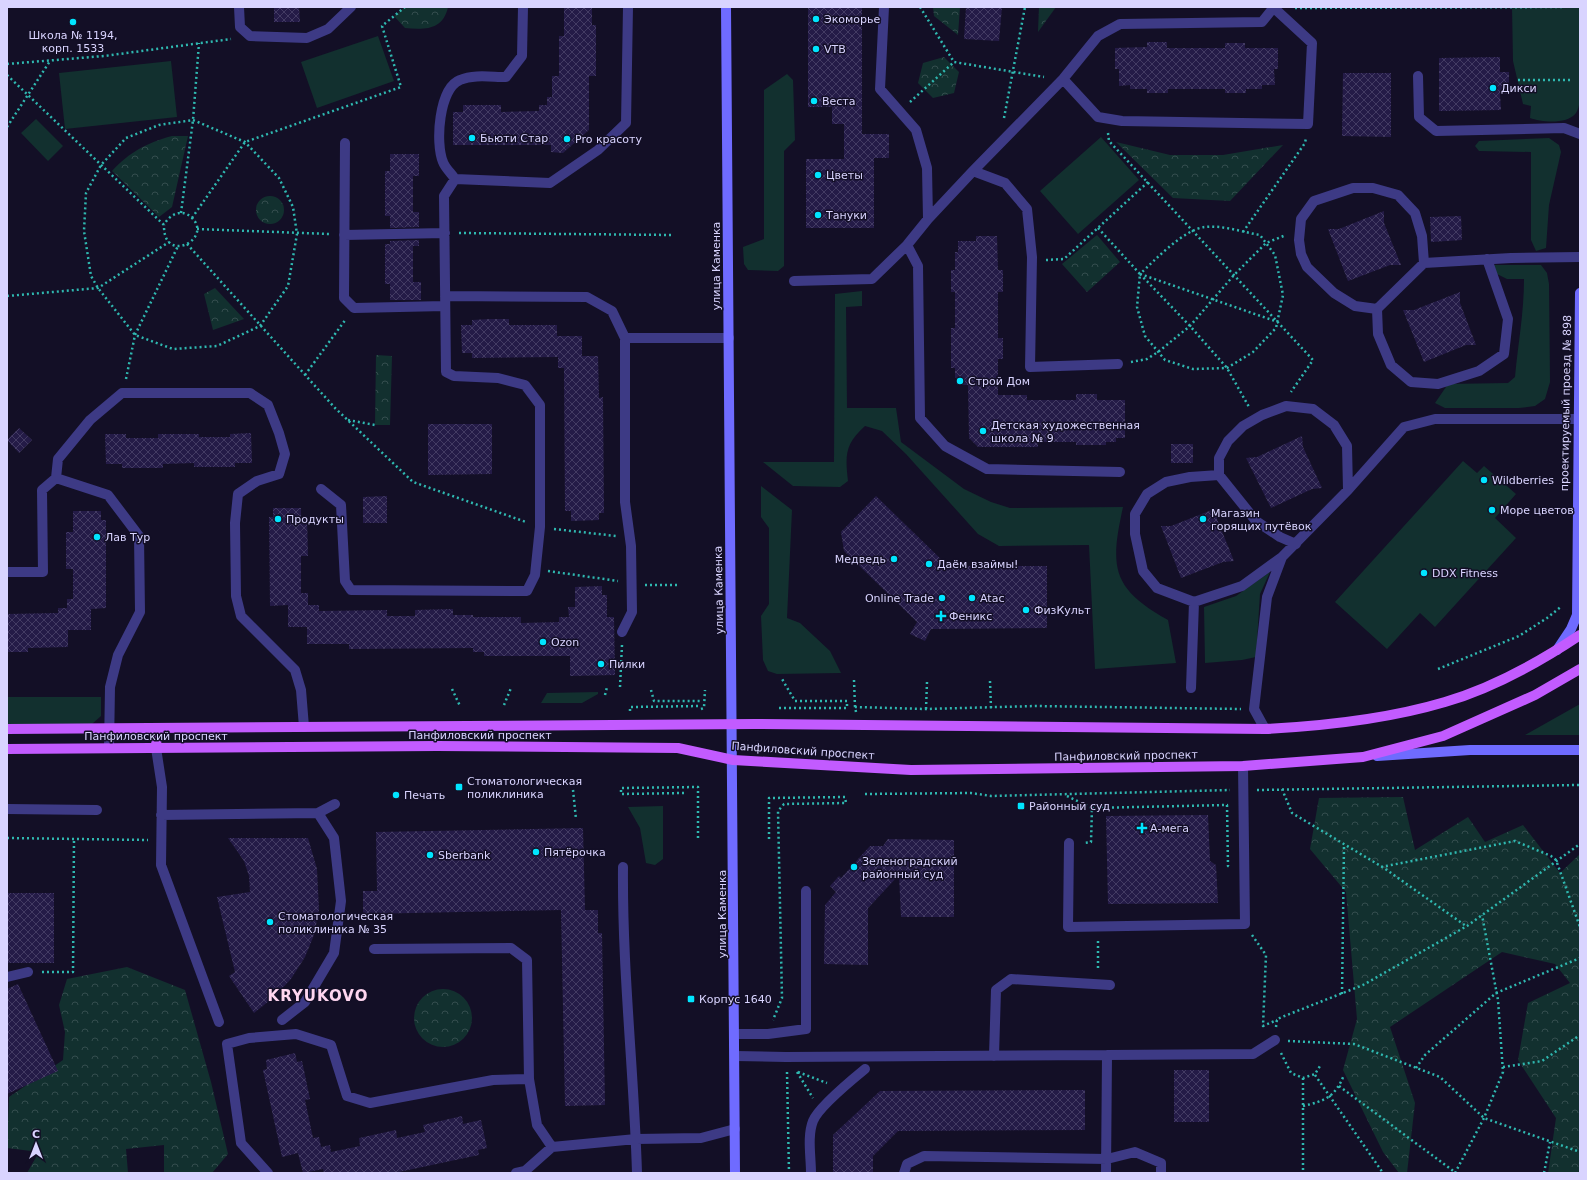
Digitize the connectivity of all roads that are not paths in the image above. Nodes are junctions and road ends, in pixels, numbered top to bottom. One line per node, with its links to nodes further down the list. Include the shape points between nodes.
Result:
1 (239, 7): 2 (street, via 240,27 250,36 307,38 328,29)
2 (351, 7)
3 (523, 7): 13 (street, via 522,56 506,77 459,80 450,89 438,131 443,162)
4 (628, 7): 13 (street, via 626,123 598,150 550,183)
5 (726, 7): 26 (main road, улица Каменка)
6 (884, 7): 14 (street, via 880,89 916,130 927,168)
7 (1274, 8): 9 (street, via 1262,22 1120,24 1098,36); 9 (street, via 1312,43 1308,124 1122,121 1098,117)
8 (1418, 76): 10 (street, via 1419,117 1436,131 1564,128)
9 (1063, 79): 12 (street)
10 (1580, 134)
11 (345, 143): 16 (street)
12 (972, 171): 14 (street); 27 (street, via 1005,183 1027,209 1032,260 1030,367)
13 (456, 179): 15 (street, via 444,196)
14 (928, 219): 17 (street)
15 (445, 233): 16 (street); 23 (street)
16 (344, 234): 23 (street, via 344,298 354,308)
17 (907, 245): 21 (street, via 872,280); 29 (street, via 918,266 920,418 944,446 987,469)
18 (1580, 257): 19 (street)
19 (1487, 259): 20 (street); 24 (street, via 1508,319 1504,354 1479,371 1438,384 1412,382 1391,364 1378,334)
20 (1424, 263): 24 (street); 24 (street, via 1422,236 1415,213 1398,195 1374,188 1354,188 1314,201 1301,219 1301,254 1307,267 1334,293 1355,306)
21 (794, 281)
22 (1580, 293): 28 (main road, проектируемый проезд № 898)
23 (445, 301): 25 (street, via 587,297 612,311); 32 (street, via 446,372 454,376 498,378 524,384 540,404 540,527 535,575 528,591 351,590 345,581 341,505)
24 (1377, 309)
25 (625, 338): 26 (street); 39 (street, via 625,502 631,546 632,612)
26 (729, 338): 44 (main road, улица Каменка)
27 (1118, 364)
28 (1577, 419): 33 (street, via 1435,419 1404,427); 34 (main road, проектируемый проезд № 898)
29 (1120, 472)
30 (1219, 475): 33 (street, via 1219,458 1228,441 1256,419 1290,406 1313,410 1334,426 1347,446); 35 (street, via 1256,521); 38 (street, via 1166,482 1147,494 1135,514 1135,534 1143,571 1157,588)
31 (56, 478): 37 (street, via 42,490 43,572); 45 (street, via 58,459 90,420 122,394 250,394 268,404 285,454 280,474 257,481 238,494 235,522 236,596 241,616 295,670 301,690); 46 (street, via 108,495 139,536 140,612 118,655 110,687)
32 (321, 489)
33 (1348, 490): 35 (street)
34 (1579, 518): 41 (main road, проектируемый проезд № 898, via 1577,615)
35 (1296, 544): 36 (street)
36 (1282, 557): 38 (street, via 1242,586); 49 (street, via 1268,597 1254,709)
37 (7, 572)
38 (1194, 602): 43 (street)
39 (622, 632)
40 (1580, 635): 41 (main road, Панфиловский проспект)
41 (1557, 650): 49 (main road, Панфиловский проспект, via 1517,673 1444,702 1359,720)
42 (1580, 669): 54 (main road, Панфиловский проспект, via 1535,695 1443,736)
43 (1191, 688)
44 (733, 724): 45 (main road, Панфиловский проспект); 49 (main road, Панфиловский проспект); 55 (main road, улица Каменка)
45 (304, 727): 47 (main road, Панфиловский проспект)
46 (109, 728): 47 (main road, Панфиловский проспект); 48 (main road, Панфиловский проспект); 50 (street)
47 (156, 728): 51 (main road)
48 (7, 729)
49 (1265, 730)
50 (109, 748): 51 (main road, Панфиловский проспект); 52 (main road, Панфиловский проспект)
51 (156, 748): 55 (main road, Панфиловский проспект, via 678,748); 61 (street, via 162,787)
52 (7, 749)
53 (1580, 750): 54 (main road, via 1470,750)
54 (1363, 757): 56 (main road, Панфиловский проспект)
55 (733, 760): 56 (main road, Панфиловский проспект, via 911,770); 71 (main road, улица Каменка)
56 (1244, 766): 62 (street, via 1245,924 1068,927)
57 (335, 804): 60 (street)
58 (7, 809): 59 (street)
59 (98, 810)
60 (318, 813): 61 (street); 69 (street, via 334,838 335,846 341,901 334,953 305,1002)
61 (161, 815): 70 (street, via 161,865)
62 (1068, 843)
63 (623, 867): 79 (street, via 622,921 626,1008)
64 (806, 891): 71 (street, via 806,1029 768,1034)
65 (374, 949): 77 (street, via 511,948 527,960)
66 (28, 972): 67 (street)
67 (7, 976)
68 (1110, 985): 75 (street, via 1011,979 996,990)
69 (282, 1020)
70 (219, 1022)
71 (734, 1034): 74 (main road, улица Каменка)
72 (1275, 1040): 73 (street, via 1253,1054)
73 (1107, 1055): 75 (street); 81 (street)
74 (734, 1056): 75 (street); 78 (main road, улица Каменка)
75 (994, 1056)
76 (865, 1069): 86 (street, via 814,1119 811,1131)
77 (529, 1079): 80 (street, via 537,1125); 82 (street, via 493,1080 370,1103 347,1096 331,1046 296,1034 249,1038 227,1044 241,1143)
78 (735, 1129): 79 (street, via 701,1138); 85 (main road, улица Каменка)
79 (636, 1139): 80 (street); 84 (street)
80 (552, 1147): 83 (street, via 525,1171)
81 (1106, 1158): 87 (street, via 924,1156 906,1164); 88 (street); 89 (street, via 1135,1152 1161,1162)
82 (268, 1173)
83 (516, 1173)
84 (637, 1173)
85 (735, 1173)
86 (811, 1173)
87 (904, 1173)
88 (1106, 1173)
89 (1161, 1173)

